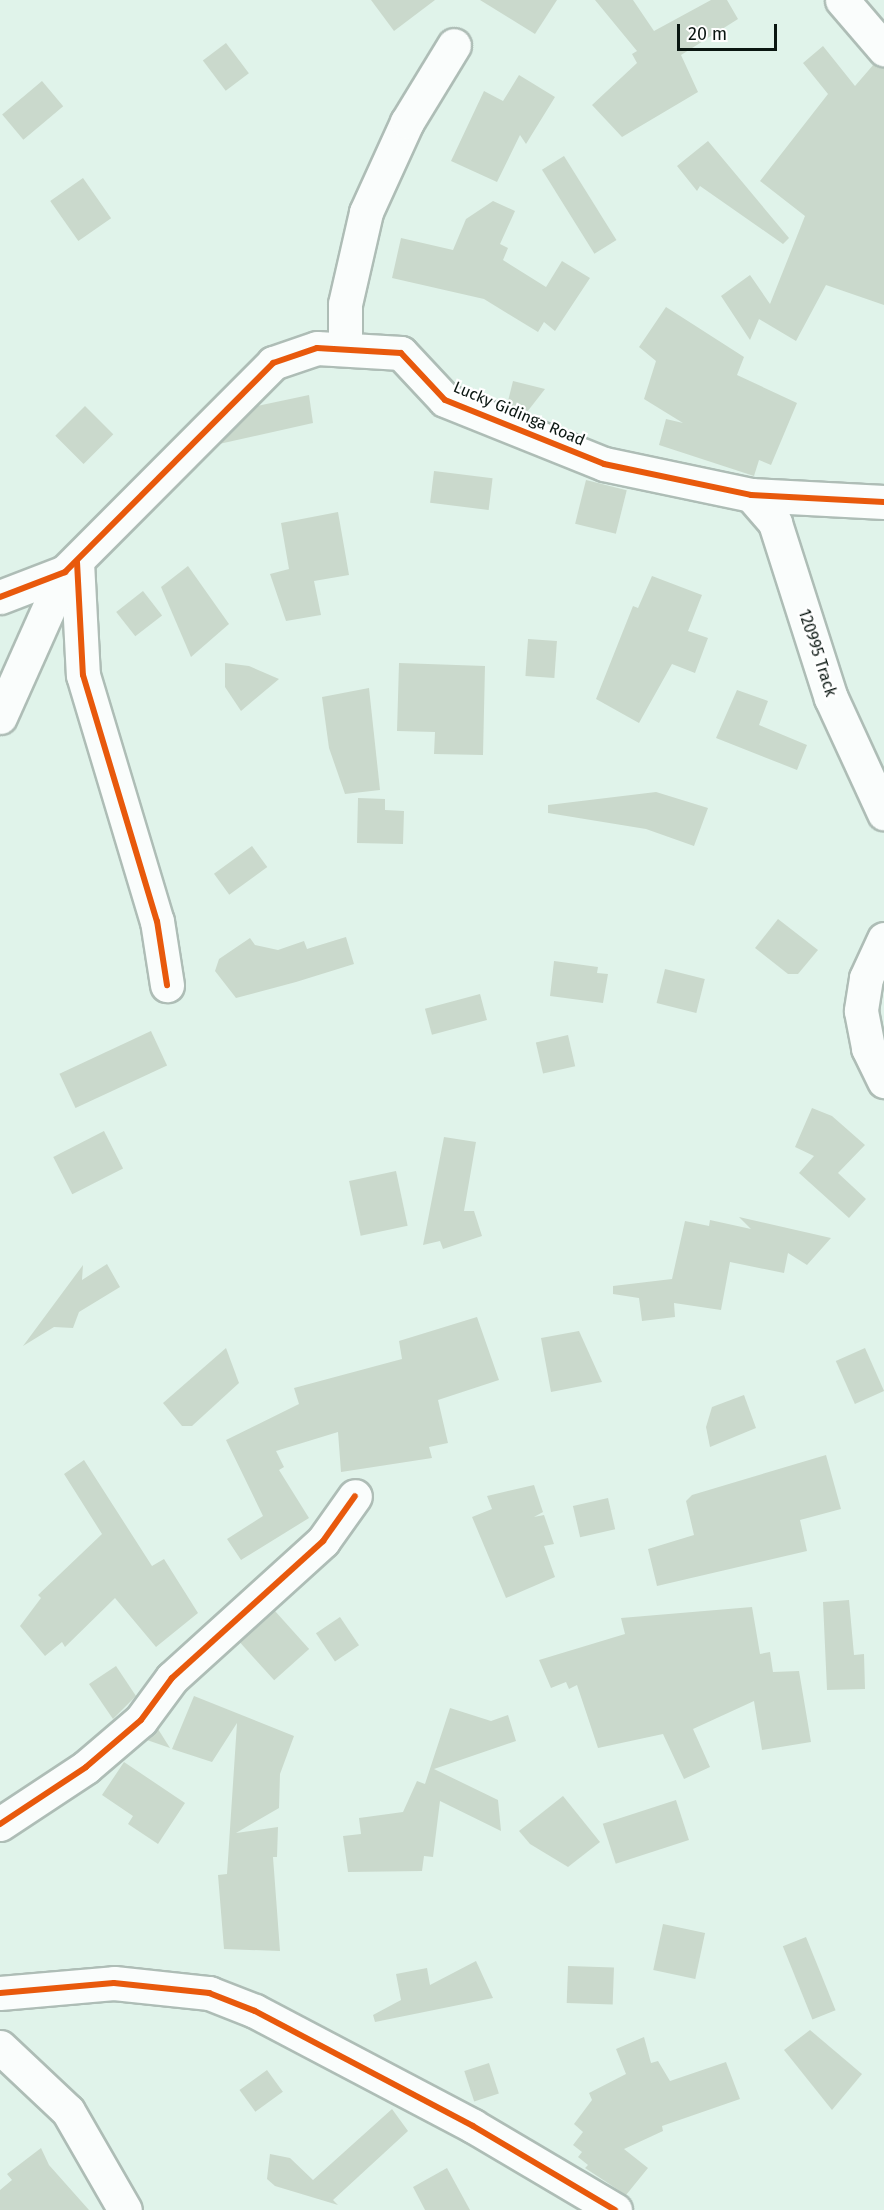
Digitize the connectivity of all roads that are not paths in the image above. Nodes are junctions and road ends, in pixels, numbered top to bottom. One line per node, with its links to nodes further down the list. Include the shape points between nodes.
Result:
1 (842, 0): 3 (street)
2 (454, 45): 4 (street, via 407,122 366,212 345,304)
3 (884, 49)
4 (345, 347): 5 (street, Lucky Gidinga Road, via 401,353 446,399 548,445 604,464); 7 (street, Lucky Gidinga Road, via 317,348 273,363)
5 (751, 495): 6 (street, Lucky Gidinga Road); 10 (street, 120995 Track, via 776,523 831,698)
6 (884, 502)
7 (71, 567): 8 (street, Lucky Gidinga Road); 9 (street); 12 (street, via 83,675 157,921)
8 (0, 597)
9 (0, 717)
10 (884, 813)
11 (884, 939): 13 (street, via 866,978 861,1011 868,1048)
12 (167, 985)
13 (884, 1081)
14 (355, 1496): 15 (street, via 315,1549 172,1678 141,1720 86,1767)
15 (0, 1824)
16 (0, 1993): 19 (street, via 114,1983 208,1993 255,2011 473,2126)
17 (0, 2047): 18 (street, via 68,2111)
18 (125, 2210)
19 (615, 2210)

